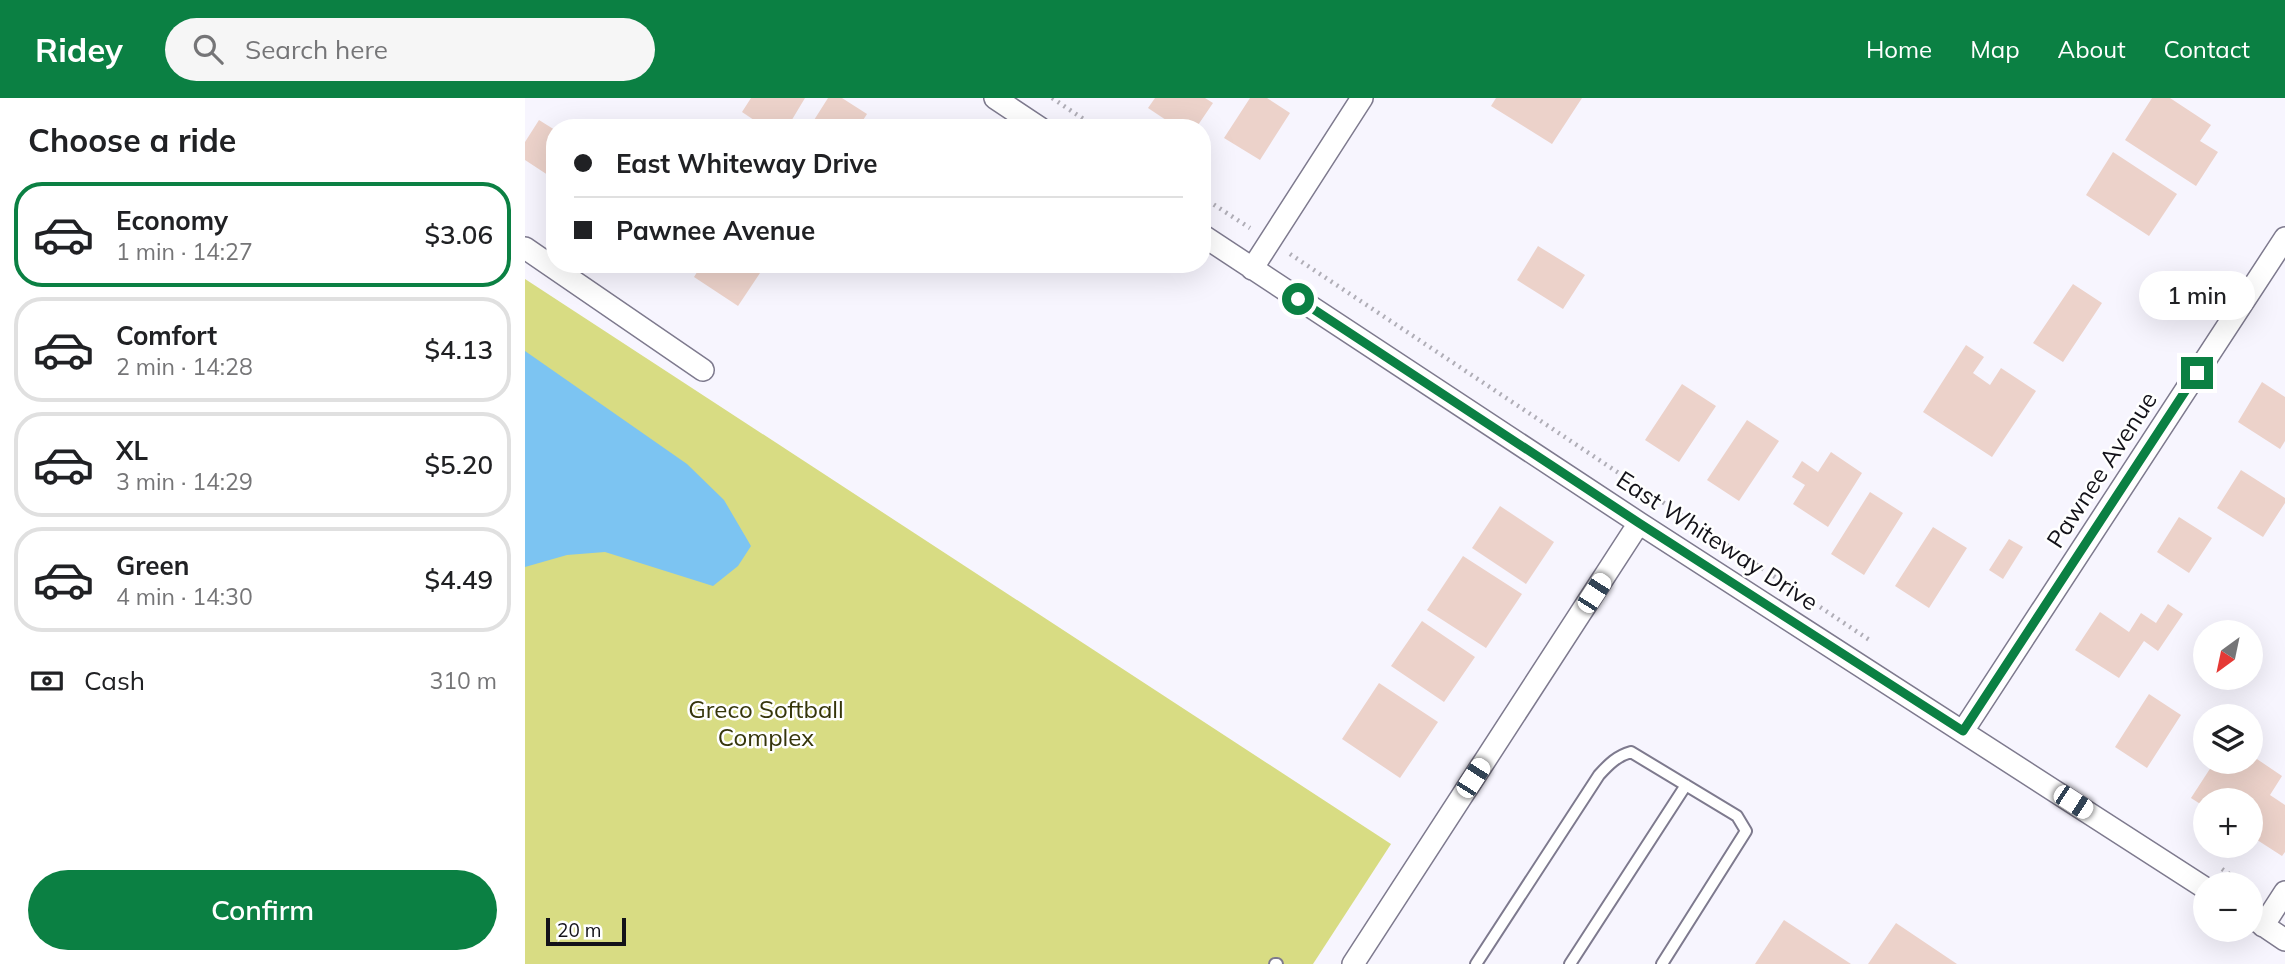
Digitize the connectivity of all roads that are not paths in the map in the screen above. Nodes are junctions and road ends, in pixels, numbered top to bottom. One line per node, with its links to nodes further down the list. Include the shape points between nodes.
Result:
1 (995, 98): 3 (street)
2 (1362, 98): 8 (street)
3 (1026, 119)
4 (2285, 238): 12 (street, Pawnee Avenue)
5 (1211, 241): 8 (street, East Whiteway Drive)
6 (525, 248): 7 (street)
7 (546, 262)
8 (1252, 269): 11 (street, East Whiteway Drive)
9 (561, 273): 10 (street)
10 (703, 370)
11 (1639, 523): 12 (street, East Whiteway Drive); 19 (street)
12 (1963, 731): 14 (street, East Whiteway Drive)
13 (1686, 785): 20 (lane, via 1632,752 1611,762); 21 (lane); 22 (lane, via 1737,816 1746,831)
14 (2193, 880)
15 (2285, 892): 16 (street)
16 (2263, 915)
17 (2263, 925): 18 (street)
18 (2285, 940)
19 (1353, 964)
20 (1476, 964)
21 (1570, 964)
22 (1662, 964)

